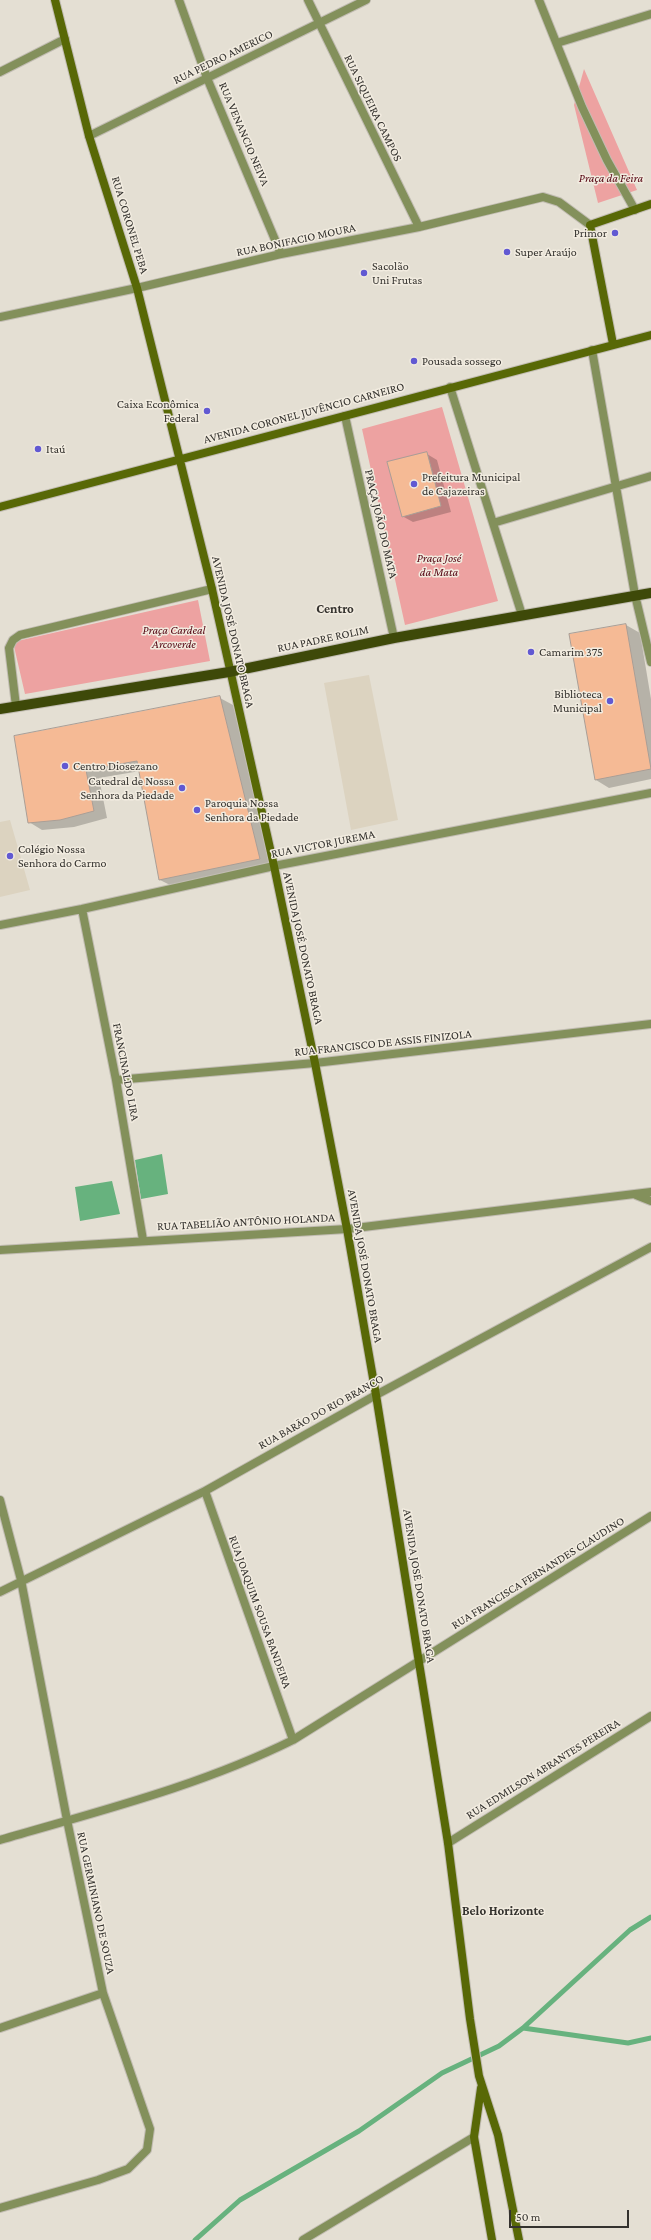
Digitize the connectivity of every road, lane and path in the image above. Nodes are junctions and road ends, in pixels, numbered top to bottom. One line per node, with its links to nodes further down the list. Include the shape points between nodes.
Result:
1 (55, 0): 8 (main road, RUA CORONEL PEBA)
2 (178, 0): 11 (street, RUA VENANCIO NEIVA)
3 (308, 0): 7 (street, RUA SIQUEIRA CAMPOS)
4 (366, 0): 7 (street, RUA PEDRO AMERICO)
5 (539, 0): 9 (street)
6 (651, 14): 9 (street)
7 (318, 24): 11 (street, RUA PEDRO AMERICO); 16 (street, RUA SIQUEIRA CAMPOS)
8 (65, 39): 10 (street); 12 (main road, RUA CORONEL PEBA)
9 (557, 43): 14 (street, via 574,89 606,160)
10 (0, 72)
11 (207, 78): 12 (street, RUA PEDRO AMERICO); 17 (street, RUA VENANCIO NEIVA)
12 (89, 136): 18 (main road, RUA CORONEL PEBA)
13 (651, 204): 14 (main road)
14 (635, 210): 15 (main road)
15 (590, 225): 16 (street, RUA BONIFACIO MOURA, via 559,202 543,197); 21 (main road)
16 (419, 227): 17 (street, RUA BONIFACIO MOURA)
17 (281, 254): 18 (street, RUA BONIFACIO MOURA)
18 (137, 288): 19 (street, RUA BONIFACIO MOURA); 25 (main road, RUA CORONEL PEBA)
19 (0, 317)
20 (651, 336): 21 (main road, AVENIDA CORONEL JUVÊNCIO CARNEIRO)
21 (613, 344): 22 (main road, AVENIDA CORONEL JUVÊNCIO CARNEIRO)
22 (592, 350): 23 (main road, AVENIDA CORONEL JUVÊNCIO CARNEIRO); 27 (street)
23 (450, 387): 24 (main road, AVENIDA CORONEL JUVÊNCIO CARNEIRO); 29 (street)
24 (345, 416): 25 (main road, AVENIDA CORONEL JUVÊNCIO CARNEIRO); 34 (street, PRAÇA JOÃO DO MATA)
25 (178, 458): 28 (main road, AVENIDA CORONEL JUVÊNCIO CARNEIRO); 30 (main road, AVENIDA JOSÉ DONATO BRAGA)
26 (651, 476): 27 (street)
27 (616, 486): 29 (street); 32 (street)
28 (0, 507)
29 (493, 523): 33 (street)
30 (212, 588): 36 (main road, AVENIDA JOSÉ DONATO BRAGA); 37 (street, via 16,638 9,648)
31 (651, 593): 32 (main road, RUA PADRE ROLIM)
32 (635, 595): 33 (main road, RUA PADRE ROLIM); 35 (street)
33 (522, 615): 34 (main road, RUA PADRE ROLIM)
34 (394, 638): 36 (main road, RUA PADRE ROLIM)
35 (651, 662)
36 (229, 672): 37 (main road, RUA PADRE ROLIM); 40 (main road, AVENIDA JOSÉ DONATO BRAGA)
37 (16, 706): 38 (main road, RUA PADRE ROLIM)
38 (0, 709)
39 (651, 793): 40 (street, RUA VICTOR JUREMA)
40 (274, 866): 41 (street, RUA VICTOR JUREMA); 44 (main road, AVENIDA JOSÉ DONATO BRAGA)
41 (82, 909): 42 (street, RUA VICTOR JUREMA); 45 (street, FRANCINALDO LIRA)
42 (0, 925)
43 (651, 1024): 44 (street, RUA FRANCISCO DE ASSIS FINIZOLA)
44 (314, 1063): 45 (street, RUA FRANCISCO DE ASSIS FINIZOLA); 49 (main road, AVENIDA JOSÉ DONATO BRAGA)
45 (116, 1080): 50 (street, FRANCINALDO LIRA)
46 (651, 1192): 47 (street, RUA TABELIÃO ANTÔNIO HOLANDA)
47 (636, 1194): 48 (street); 49 (street, RUA TABELIÃO ANTÔNIO HOLANDA)
48 (651, 1201)
49 (347, 1228): 50 (street, RUA TABELIÃO ANTÔNIO HOLANDA); 53 (main road, AVENIDA JOSÉ DONATO BRAGA)
50 (144, 1240): 52 (street, RUA TABELIÃO ANTÔNIO HOLANDA)
51 (651, 1247): 53 (street, RUA BARĀO DO RIO BRANCO)
52 (0, 1250)
53 (376, 1395): 54 (street, RUA BARĀO DO RIO BRANCO); 59 (main road, AVENIDA JOSÉ DONATO BRAGA)
54 (205, 1491): 57 (street, RUA BARĀO DO RIO BRANCO); 61 (street, RUA JOAQUIM SOUSA BANDEIRA)
55 (0, 1500): 57 (street, RUA GERMINIANO DE SOUZA)
56 (651, 1516): 59 (street, RUA FRANCISCA FERNANDES CLAUDINO)
57 (21, 1580): 58 (street, RUA BARĀO DO RIO BRANCO); 62 (street, RUA GERMINIANO DE SOUZA)
58 (0, 1592)
59 (419, 1661): 61 (street, RUA FRANCISCA FERNANDES CLAUDINO); 64 (main road, AVENIDA JOSÉ DONATO BRAGA)
60 (651, 1716): 64 (street, RUA EDMILSON ABRANTES PEREIRA)
61 (293, 1740): 62 (street, RUA FRANCISCA FERNANDES CLAUDINO, via 254,1759 157,1794)
62 (66, 1820): 63 (street, RUA FRANCISCA FERNANDES CLAUDINO); 65 (street, RUA GERMINIANO DE SOUZA)
63 (0, 1840)
64 (448, 1843): 67 (main road, AVENIDA JOSÉ DONATO BRAGA, via 470,2019)
65 (103, 1993): 66 (street); 69 (street, RUA GERMINIANO DE SOUZA, via 150,2129 147,2150 128,2169)
66 (0, 2028)
67 (482, 2087): 68 (main road, AVENIDA JOSÉ DONATO BRAGA); 72 (main road, AVENIDA JOSÉ DONATO BRAGA, via 498,2136)
68 (474, 2137): 70 (street); 71 (main road, AVENIDA JOSÉ DONATO BRAGA)
69 (0, 2208)
70 (303, 2240)
71 (492, 2240)
72 (519, 2240)

